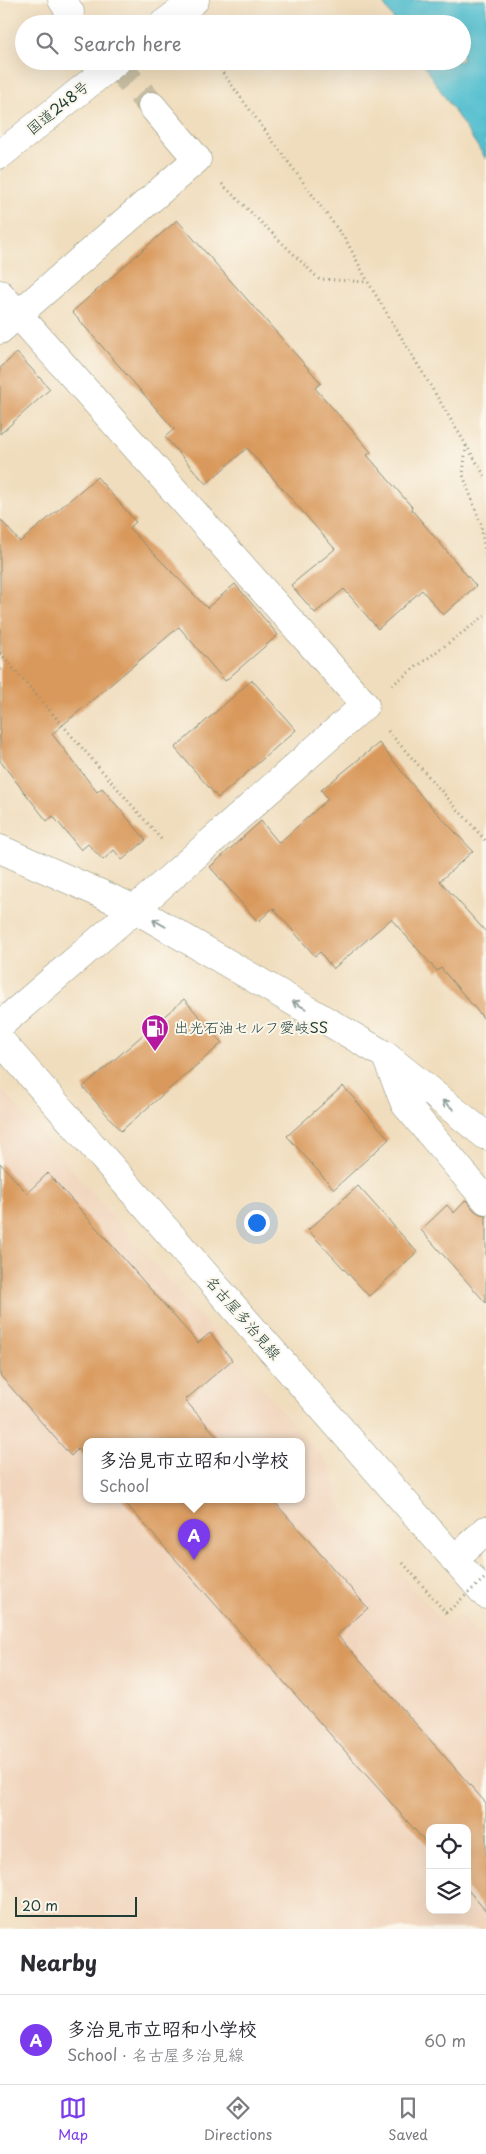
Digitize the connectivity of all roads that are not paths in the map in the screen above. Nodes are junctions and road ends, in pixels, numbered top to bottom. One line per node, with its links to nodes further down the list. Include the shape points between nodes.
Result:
1 (106, 70): 3 (main road, 国道248号)
2 (152, 106): 5 (main road, via 197,159)
3 (0, 155)
4 (0, 294): 5 (main road)
5 (9, 322): 7 (main road, via 365,705)
6 (0, 849): 7 (main road)
7 (135, 909): 8 (main road); 10 (main road, one-way to 7)
8 (0, 1025)
9 (3, 1050): 14 (main road, 名古屋多治見線)
10 (385, 1055): 11 (main road, one-way to 10); 12 (main road, via 405,1104)
11 (486, 1136)
12 (486, 1200)
13 (486, 1530): 14 (main road)
14 (454, 1559): 15 (main road, 名古屋多治見線)
15 (486, 1595)

